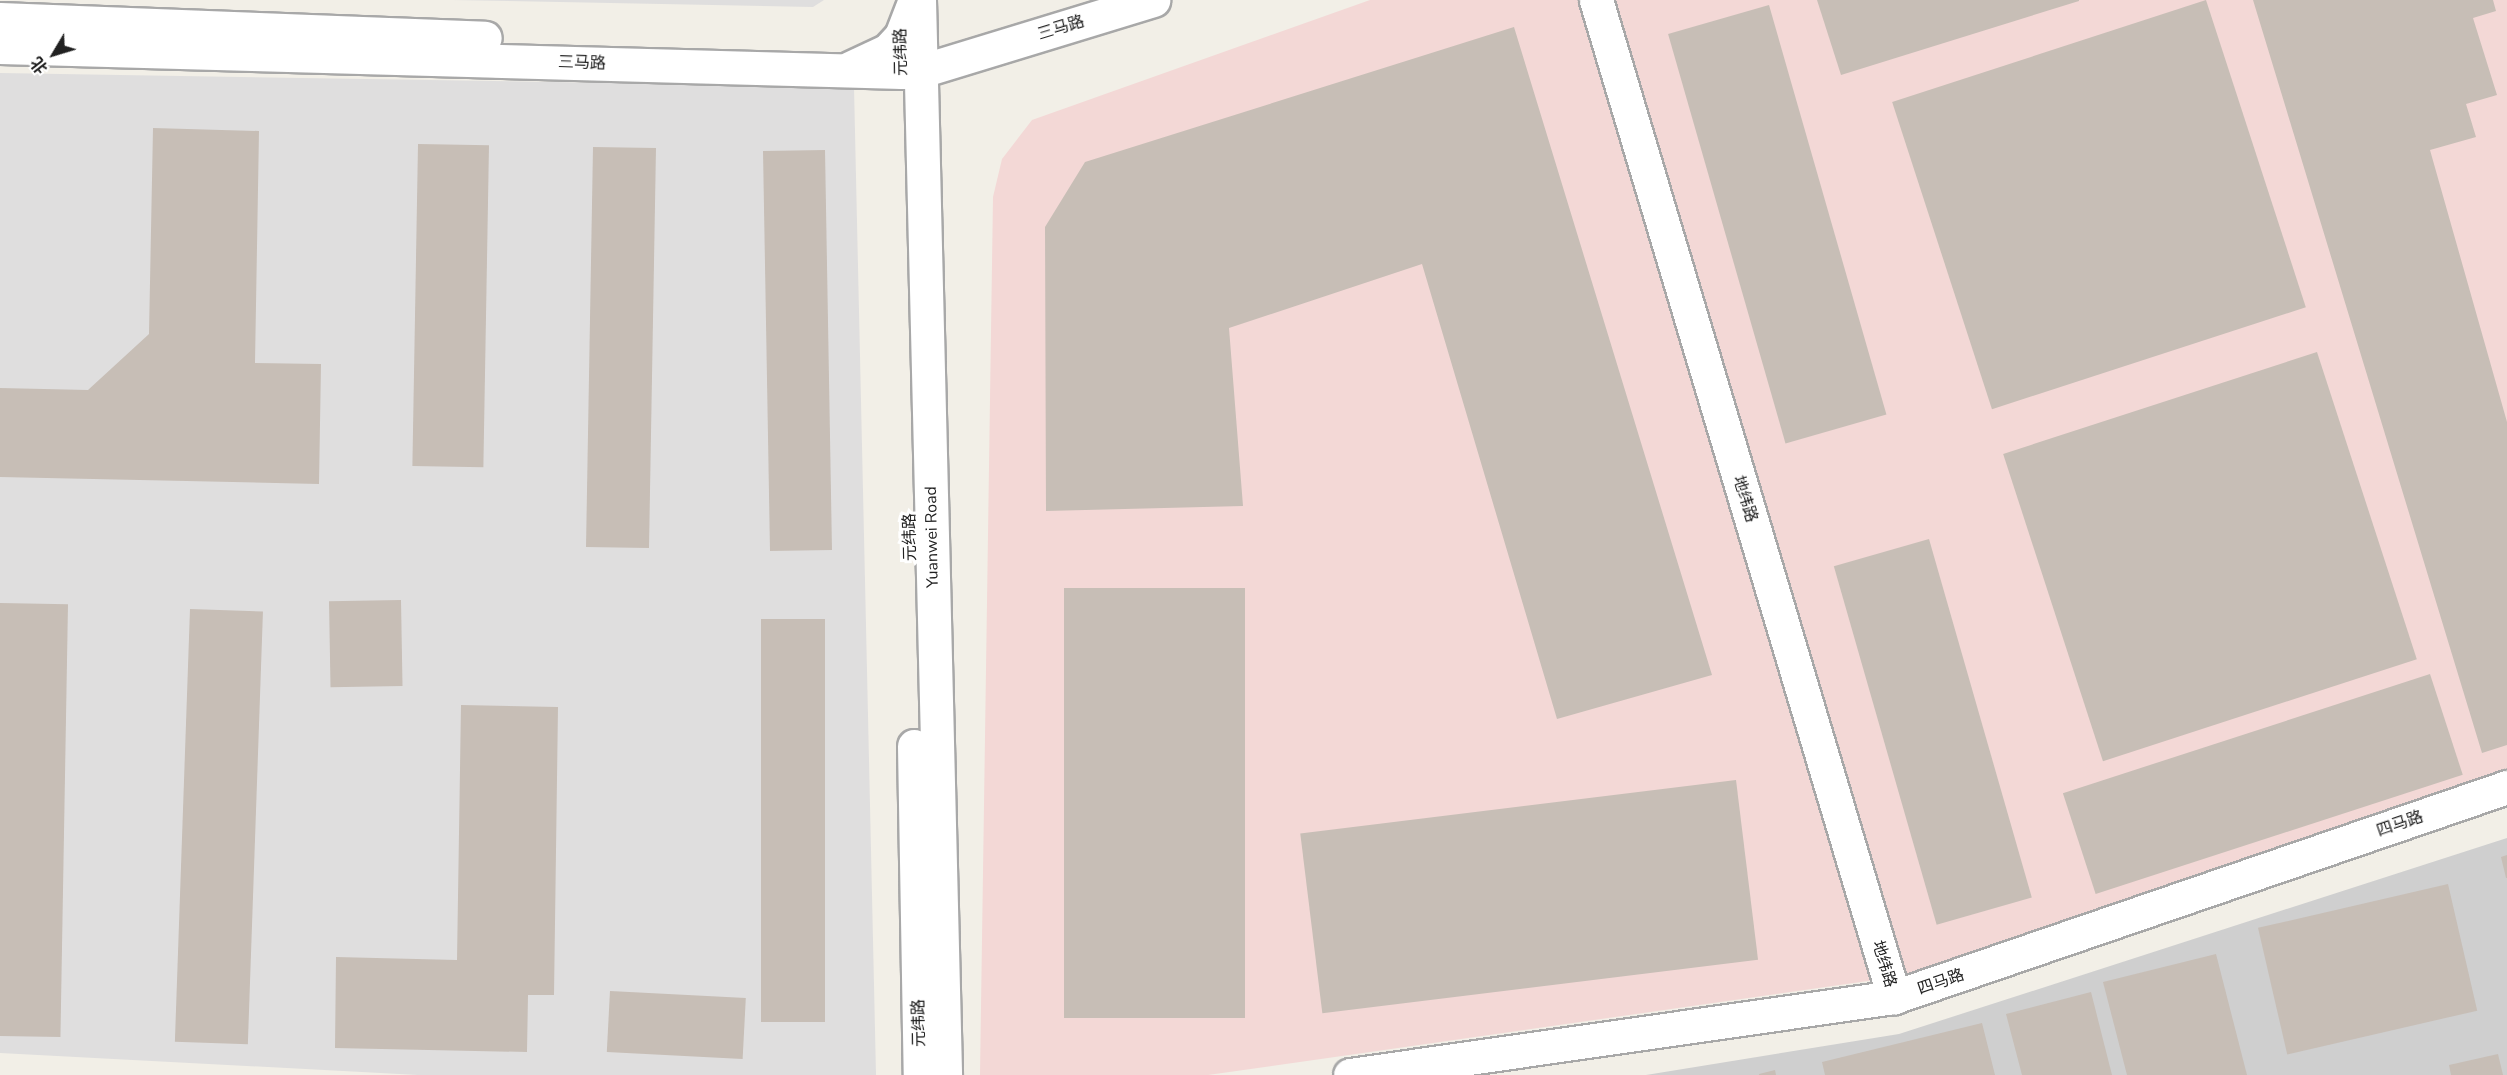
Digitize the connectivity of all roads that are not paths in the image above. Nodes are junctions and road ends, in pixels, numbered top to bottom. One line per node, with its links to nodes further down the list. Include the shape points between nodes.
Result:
1 (900, 0): 8 (street, 元纬路)
2 (917, 0): 8 (street, Yuanwei Road)
3 (1085, 0): 8 (street, 三马路)
4 (1153, 0): 8 (street, 三马路)
5 (1596, 0): 10 (street, 地纬路)
6 (0, 19): 8 (street, 三马路)
7 (0, 47): 8 (street, 三马路, via 840,71)
8 (906, 55): 11 (street, 元纬路); 12 (street, Yuanwei Road)
9 (2507, 788): 10 (street, 四马路)
10 (1894, 997): 13 (street, 四马路)
11 (920, 1075)
12 (945, 1075)
13 (1350, 1075)

